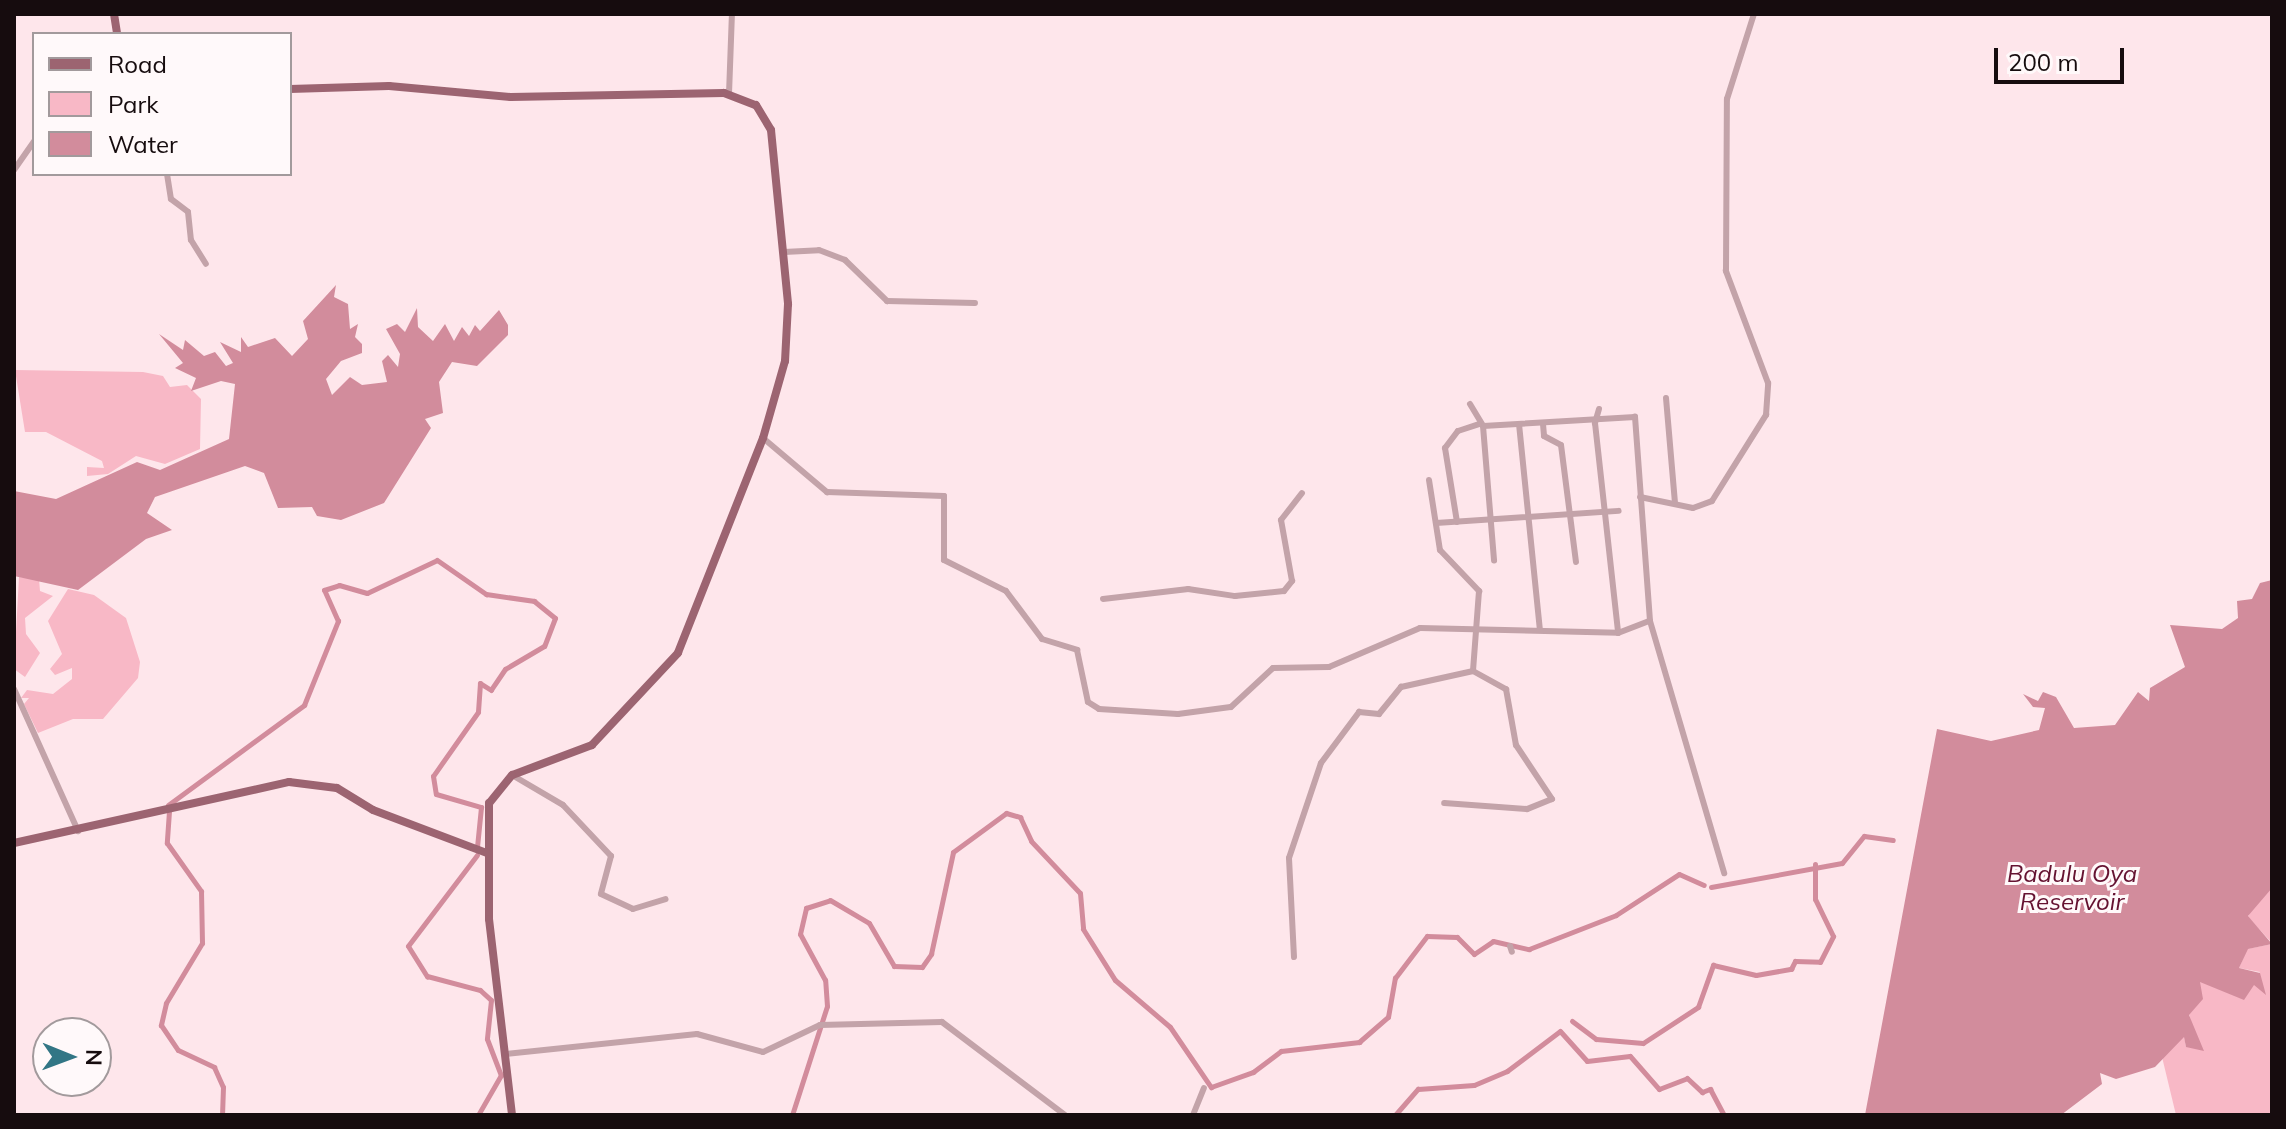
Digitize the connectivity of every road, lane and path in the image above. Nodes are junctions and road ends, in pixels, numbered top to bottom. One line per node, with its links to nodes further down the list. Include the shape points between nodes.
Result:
1 (732, 14): 4 (street)
2 (1754, 14): 22 (street, via 1727,99 1726,271 1768,383 1766,415 1720,494 1693,508)
3 (292, 89): 4 (main road, via 389,86 511,97)
4 (729, 94): 8 (main road, via 764,113 774,144)
5 (32, 144): 6 (street)
6 (14, 170)
7 (167, 176): 9 (street, via 171,199 188,212 191,240)
8 (784, 252): 10 (street, via 819,250 845,260 887,301); 18 (main road, via 787,348)
9 (206, 264)
10 (975, 303)
11 (1666, 398): 22 (street)
12 (1470, 404): 17 (street)
13 (1599, 409): 14 (street)
14 (1595, 418): 16 (street); 21 (street, via 1635,417); 24 (street)
15 (1519, 424): 16 (street); 17 (street); 26 (street)
16 (1543, 424): 25 (street, via 1544,436 1559,439)
17 (1481, 425): 27 (street); 28 (street, via 1458,431 1445,448)
18 (763, 438): 35 (street, via 827,492 944,496 944,560 1006,591 1042,639 1077,650 1083,690 1099,709 1219,710 1273,668 1329,667 1420,628); 39 (main road, via 665,672 592,745)
19 (1429, 480): 29 (street)
20 (1302, 493): 32 (street, via 1281,520 1292,585 1284,591 1235,596 1188,589)
21 (1640, 497): 22 (street); 33 (street)
22 (1675, 502)
23 (1619, 511): 24 (street)
24 (1606, 513): 25 (street); 36 (street)
25 (1570, 514): 26 (street); 31 (street)
26 (1529, 518): 27 (street); 34 (street)
27 (1491, 520): 28 (street); 30 (street)
28 (1457, 522): 29 (street)
29 (1436, 523): 35 (street, via 1440,550 1479,591)
30 (1494, 561)
31 (1576, 562)
32 (1103, 599)
33 (1650, 621): 36 (street); 44 (street)
34 (1540, 629): 35 (street); 36 (street)
35 (1477, 630): 37 (street)
36 (1618, 633)
37 (1473, 671): 40 (street, via 1506,689 1516,745 1552,799 1492,810); 46 (street, via 1401,687 1379,714 1359,712 1321,763 1289,858)
38 (14, 689): 41 (street)
39 (512, 775): 43 (main road, via 489,803); 45 (street, via 563,805 611,856 601,894 633,909)
40 (1444, 803)
41 (78, 831): 42 (main road); 43 (main road, via 289,782 337,788 373,810)
42 (14, 843)
43 (487, 853): 47 (main road)
44 (1724, 873)
45 (666, 899)
46 (1294, 957)
47 (506, 1054): 49 (main road); 50 (street, via 697,1034 763,1052 816,1026 952,1025)
48 (1204, 1088): 51 (street)
49 (512, 1115)
50 (1065, 1115)
51 (1193, 1115)

